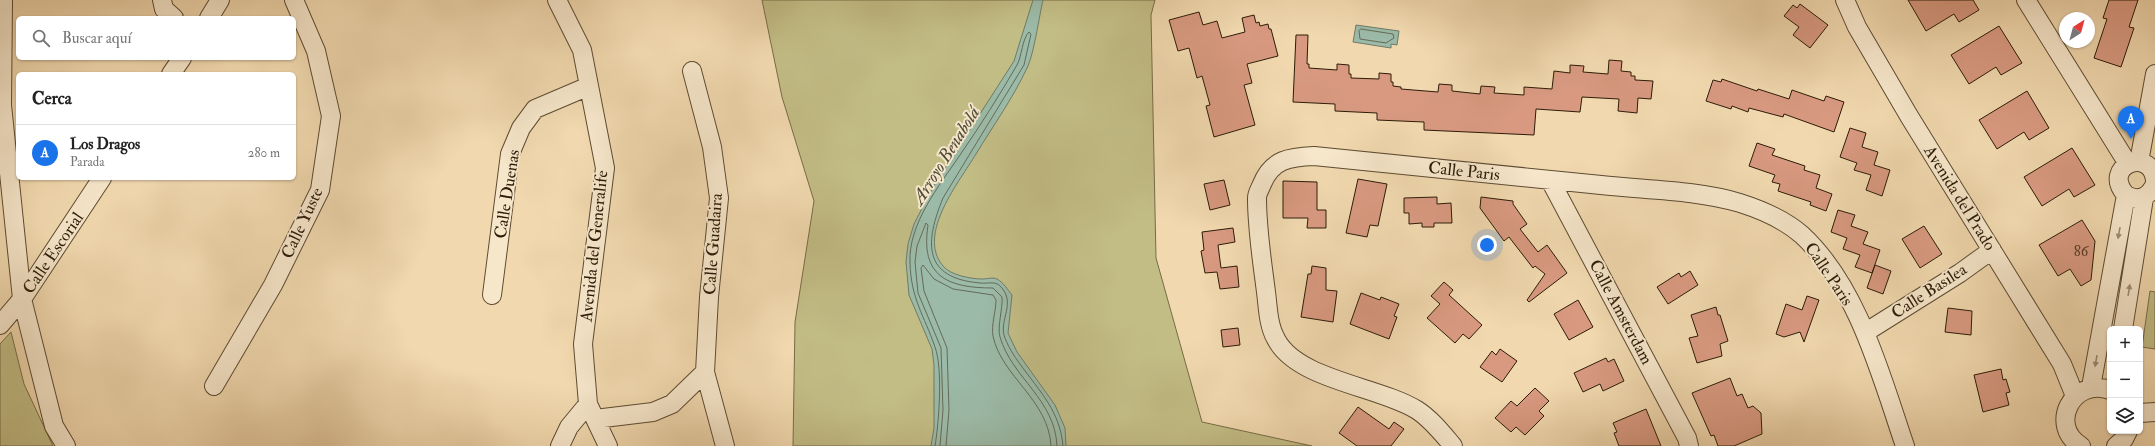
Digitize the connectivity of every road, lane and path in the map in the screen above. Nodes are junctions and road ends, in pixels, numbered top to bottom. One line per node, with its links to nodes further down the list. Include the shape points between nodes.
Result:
1 (3, 0): 24 (street, via 2,105)
2 (162, 0): 8 (street, via 164,9)
3 (220, 0): 9 (street)
4 (294, 0): 29 (street, Calle Yuste, via 316,51 331,116 320,190 273,286)
5 (557, 0): 14 (street, Avenida del Generalife, via 582,50)
6 (1845, 0): 22 (street, Avenida del Prado, via 1857,27 1909,116)
7 (2026, 0): 15 (street)
8 (172, 16)
9 (209, 16)
10 (181, 60): 12 (street)
11 (692, 71): 28 (street, Calle Guadaira, via 712,147 719,198 709,297)
12 (172, 72)
13 (2155, 74): 15 (street)
14 (589, 86): 23 (street, Calle Duenas, via 535,109 521,128 510,154); 33 (street, Avenida del Generalife, via 605,168 583,344)
15 (2134, 163): 18 (street, via 2148,166 2154,173); 20 (street, via 2119,175 2118,183)
16 (101, 180): 24 (street, Calle Escorial)
17 (1550, 180): 27 (street, Calle Paris, via 1705,196 1739,203 1765,213 1787,224 1816,250 1836,278); 41 (street, Calle Paris, via 1314,156 1292,157 1276,163 1264,179 1258,195 1257,223 1270,319 1276,339 1294,360 1318,372 1418,410 1439,428); 42 (street, Calle Amsterdam)
18 (2155, 180)
19 (2155, 184): 21 (street, via 2152,192)
20 (2126, 195): 21 (street, via 2131,198); 30 (street, one-way to 30)
21 (2144, 198): 26 (street, one-way to 21)
22 (1992, 250): 27 (street, Calle Basilea); 32 (street, Avenida del Prado, via 2062,364)
23 (492, 296)
24 (22, 299): 25 (street, Calle Escorial); 37 (street, via 54,426)
25 (0, 324)
26 (2123, 326)
27 (1866, 332): 43 (street, Calle Paris)
28 (705, 372): 33 (street, via 672,404 653,412); 40 (street, Calle Guadaira)
29 (214, 386)
30 (2091, 387): 31 (street); 32 (street)
31 (2107, 389)
32 (2075, 396): 44 (street, via 2068,406 2065,420 2068,432)
33 (591, 412): 38 (street, via 569,427); 39 (street, Avenida del Generalife)
34 (2155, 412): 35 (street)
35 (2143, 413)
36 (2126, 434): 45 (street)
37 (66, 446)
38 (560, 446)
39 (608, 446)
40 (725, 446)
41 (1453, 446)
42 (1689, 446)
43 (1905, 446)
44 (2081, 446)
45 (2116, 446)

